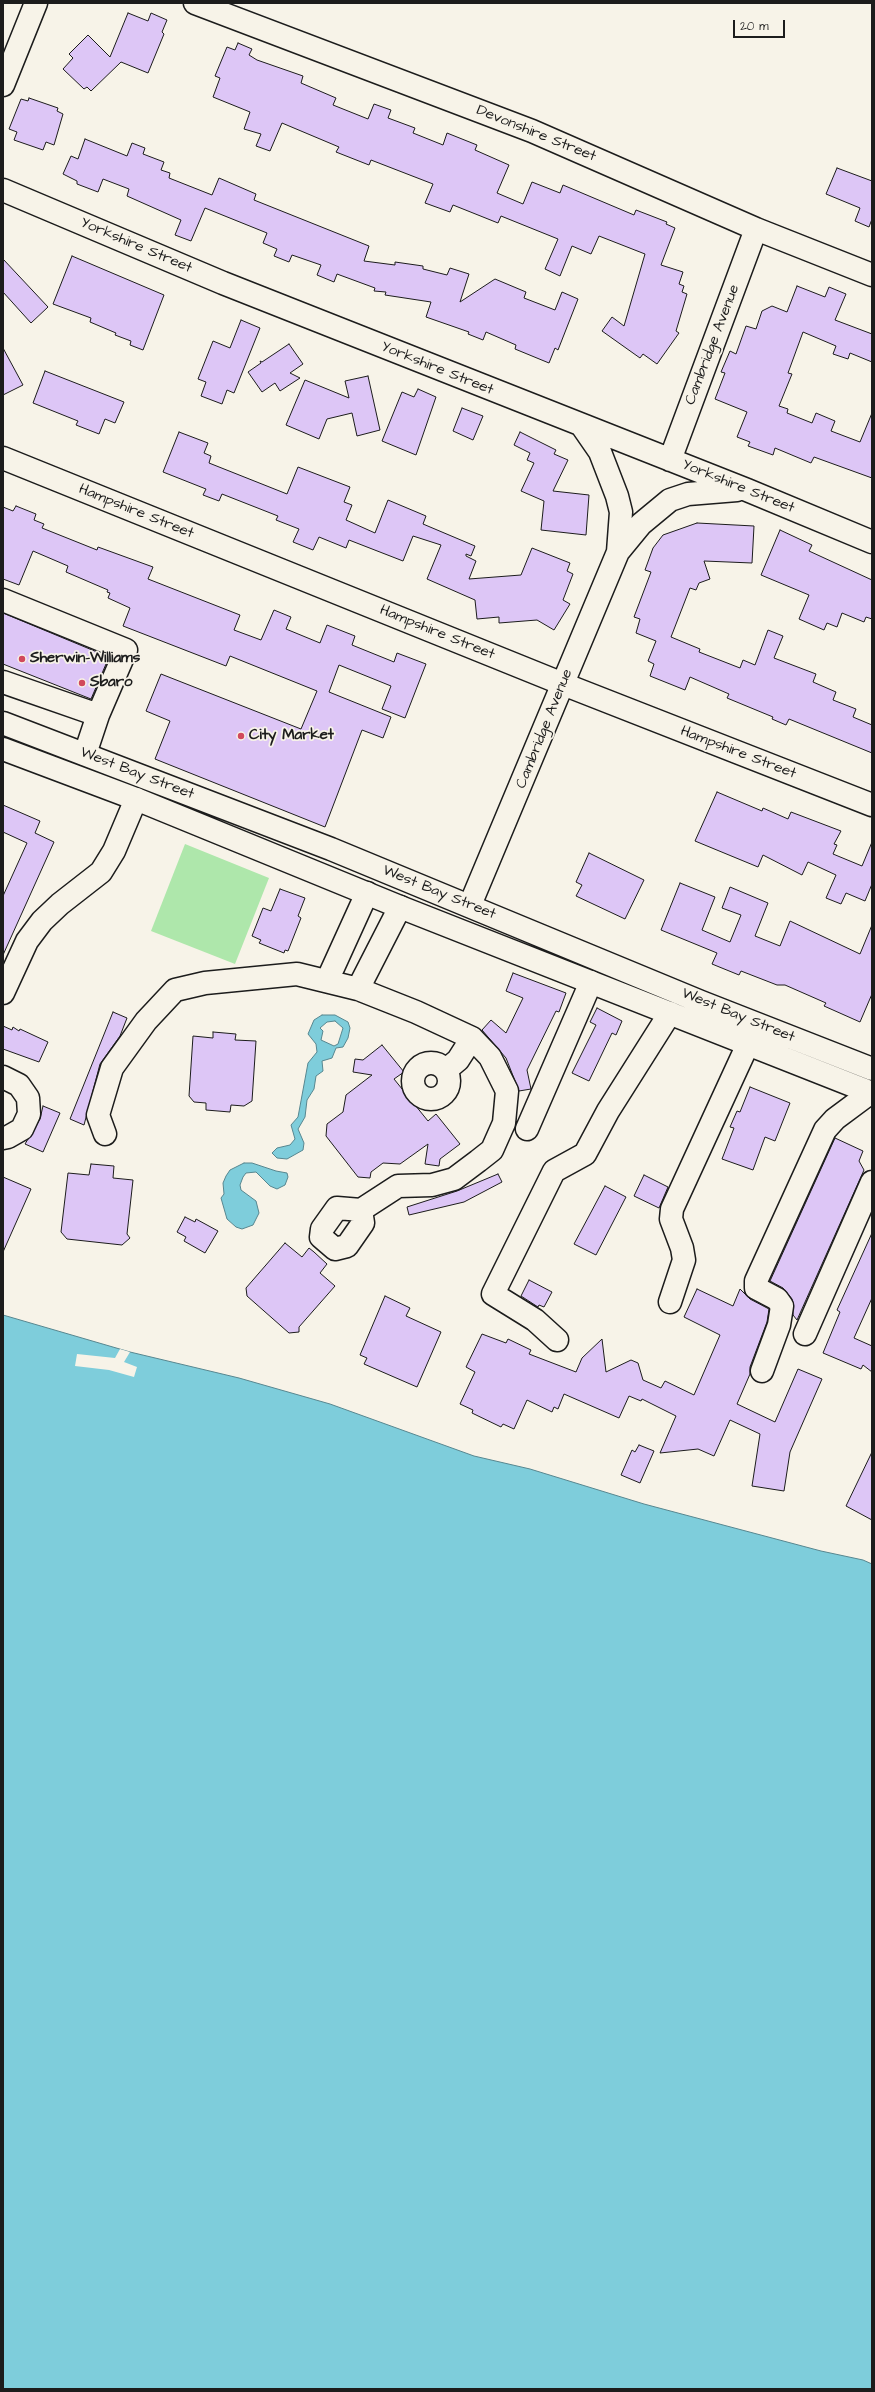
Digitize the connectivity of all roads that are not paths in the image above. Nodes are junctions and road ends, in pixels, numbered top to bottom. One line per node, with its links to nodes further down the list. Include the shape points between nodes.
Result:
1 (36, 3): 3 (street)
2 (195, 3): 5 (street, Devonshire Street, via 532,131)
3 (3, 85)
4 (3, 190): 7 (street, Yorkshire Street, via 223,283)
5 (756, 229): 6 (street, Devonshire Street); 9 (street, Cambridge Avenue)
6 (872, 274)
7 (582, 426): 9 (street, Yorkshire Street); 12 (street, Cambridge Avenue, via 600,452 617,496 621,512)
8 (3, 458): 15 (street, Hampshire Street)
9 (670, 460): 10 (street, Yorkshire Street)
10 (747, 490): 11 (street, Yorkshire Street); 12 (street, Cambridge Avenue, via 710,491 670,500 641,524)
11 (872, 542)
12 (618, 552): 15 (street, Cambridge Avenue)
13 (3, 600): 16 (street, via 126,650)
14 (3, 682): 16 (street)
15 (563, 684): 21 (street, Hampshire Street); 23 (street, Cambridge Avenue)
16 (98, 715): 19 (street)
17 (3, 723): 19 (street, West Bay Street)
18 (4, 754): 20 (street, West Bay Street)
19 (85, 754): 23 (street, West Bay Street)
20 (136, 799): 22 (street, West Bay Street); 30 (street, via 114,851 101,872 42,921 27,941)
21 (872, 805)
22 (368, 893): 24 (street, West Bay Street); 25 (street)
23 (470, 906): 35 (street, West Bay Street)
24 (400, 907): 26 (street); 28 (street, West Bay Street)
25 (344, 943): 26 (street, via 354,954); 27 (street)
26 (374, 956): 29 (street)
27 (326, 982): 29 (street); 39 (street, via 297,974 205,983 176,990 146,1021 112,1068 98,1115)
28 (591, 982): 31 (street, West Bay Street); 38 (street)
29 (358, 990): 32 (street, via 416,1012)
30 (3, 993)
31 (670, 1014): 33 (street, West Bay Street); 45 (street, via 608,1111 584,1154 554,1171 493,1294 535,1320)
32 (472, 1038): 34 (street, via 458,1060); 42 (street, via 490,1057 507,1090 504,1123 492,1150 454,1179 432,1184 398,1186)
33 (748, 1044): 37 (street, West Bay Street); 43 (street, via 672,1209 671,1219 684,1260)
34 (446, 1070)
35 (872, 1070)
36 (3, 1078): 40 (street, via 19,1085 28,1098 29,1114 22,1129)
37 (871, 1093): 46 (street, via 835,1119 825,1130 756,1282 756,1288 777,1299 782,1306 780,1325)
38 (527, 1129)
39 (105, 1134)
40 (3, 1138)
41 (872, 1182): 44 (street)
42 (361, 1210)
43 (670, 1302)
44 (804, 1334)
45 (557, 1340)
46 (762, 1371)

